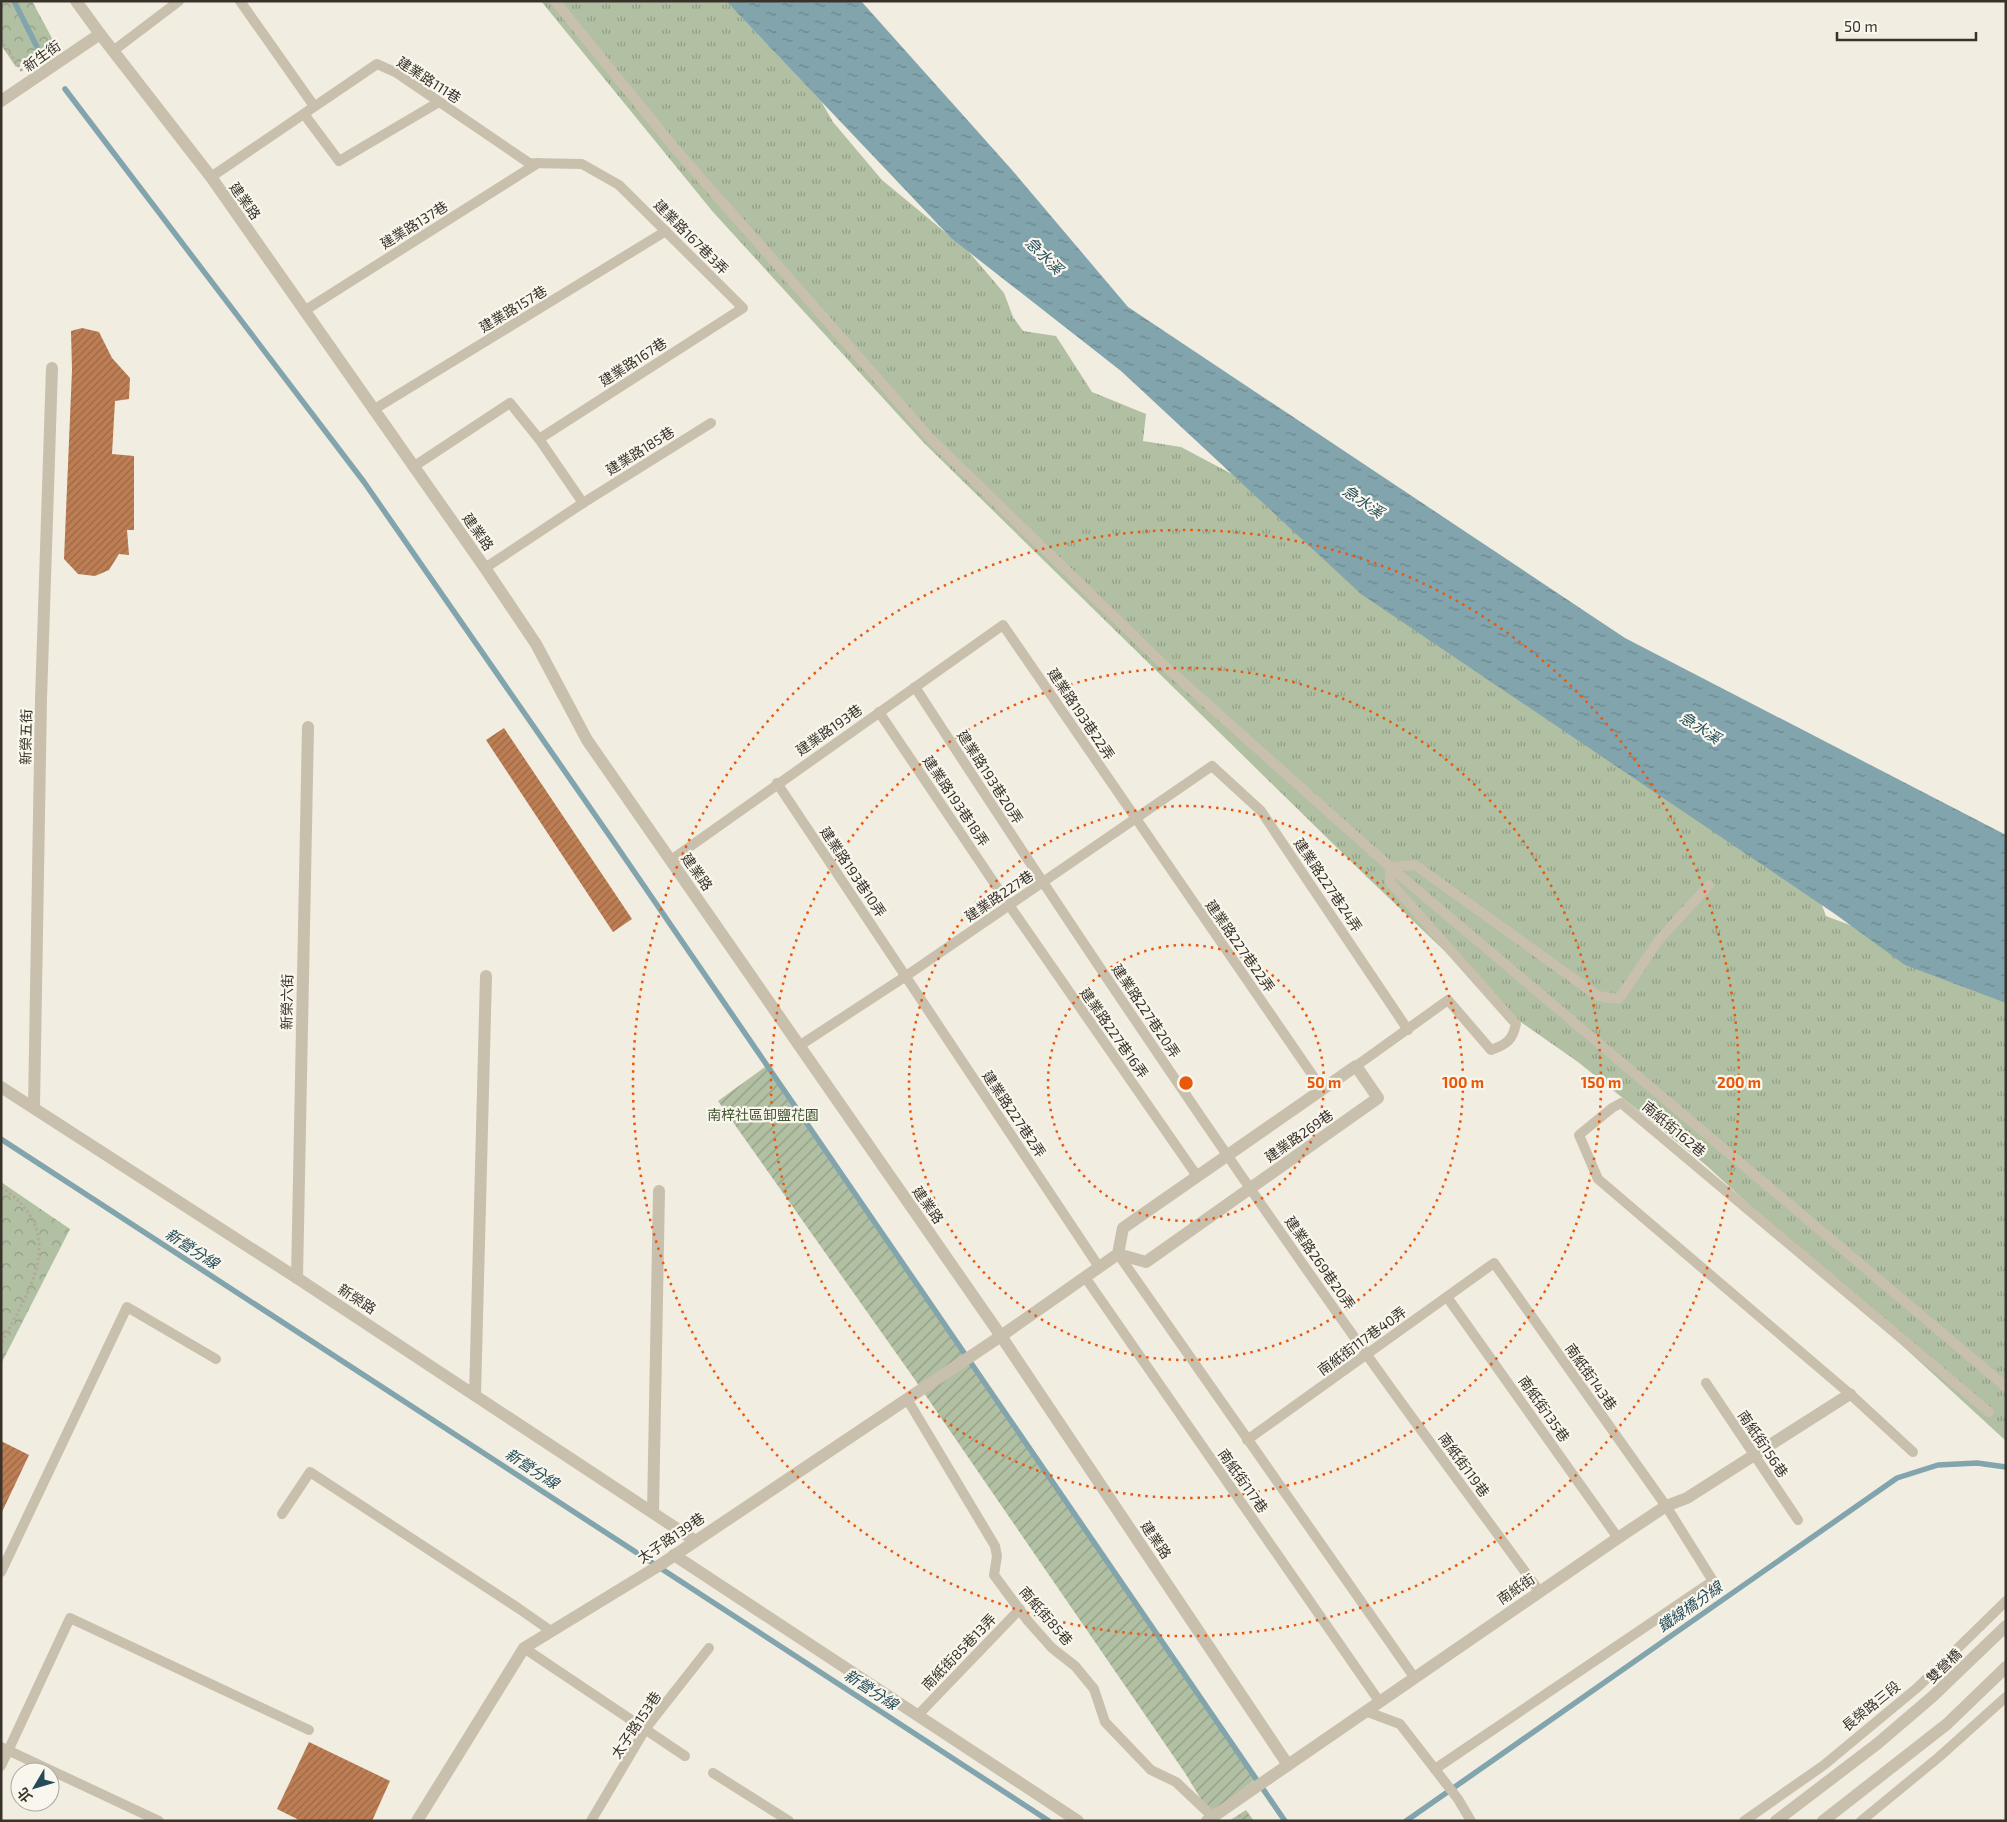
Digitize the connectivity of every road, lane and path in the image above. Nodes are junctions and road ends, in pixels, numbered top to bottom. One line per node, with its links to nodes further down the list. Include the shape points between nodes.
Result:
1 (76, 1): 5 (street, 建業路)
2 (179, 1): 7 (lane)
3 (240, 1): 11 (lane)
4 (555, 1): 34 (lane, via 678,152 930,438 1165,666)
5 (100, 34): 7 (street, 建業路); 8 (street, 新生街)
6 (1, 40): 8 (path)
7 (113, 50): 14 (street, 建業路)
8 (30, 82): 9 (street, 新生街)
9 (3, 97)
10 (439, 102): 11 (lane, 建業路111巷, via 397,73 377,64); 12 (lane, via 339,161); 13 (lane, 建業路111巷, via 529,162)
11 (314, 106): 12 (lane, 建業路111巷)
12 (304, 114): 14 (lane, 建業路111巷)
13 (538, 163): 15 (lane, 建業路111巷, via 582,164); 18 (lane, 建業路137巷)
14 (210, 178): 18 (street, 建業路)
15 (619, 185): 16 (lane, 建業路167巷3弄)
16 (666, 231): 17 (lane, 建業路167巷3弄); 20 (lane, 建業路157巷)
17 (743, 308): 22 (lane, 建業路167巷)
18 (304, 311): 20 (street, 建業路)
19 (52, 368): 45 (street, 新榮五街, via 41,699)
20 (373, 410): 23 (street, 建業路)
21 (712, 423): 24 (lane, 建業路185巷)
22 (539, 439): 23 (lane, via 510,403); 24 (lane)
23 (413, 468): 25 (street, 建業路)
24 (583, 503): 25 (lane)
25 (485, 568): 33 (street, 建業路, via 536,644 587,740)
26 (1003, 625): 27 (lane, 建業路193巷); 32 (lane, 建業路193巷22弄)
27 (914, 687): 28 (lane, 建業路193巷); 35 (lane, 建業路193巷20弄)
28 (879, 712): 31 (lane, 建業路193巷); 37 (lane, 建業路193巷18弄)
29 (308, 727): 55 (street, 新榮六街)
30 (1212, 766): 32 (lane, 建業路227巷); 40 (lane, 建業路227巷24弄, via 1261,811)
31 (777, 784): 33 (lane, 建業路193巷); 39 (lane, 建業路193巷10弄)
32 (1135, 819): 35 (lane, 建業路227巷); 44 (lane, 建業路227巷22弄)
33 (671, 860): 41 (street, 建業路)
34 (1390, 867): 36 (lane, via 1415,865 1598,996 1618,1000 1658,941); 40 (lane, via 1390,882 1516,1024 1513,1037 1491,1050 1448,1000); 62 (lane)
35 (1042, 883): 37 (lane, 建業路227巷); 46 (lane, 建業路227巷20弄)
36 (1709, 885)
37 (1009, 905): 39 (lane, 建業路227巷); 47 (lane, 建業路227巷16弄)
38 (486, 976): 64 (street)
39 (906, 976): 41 (lane, 建業路227巷); 53 (lane, 建業路227巷2弄)
40 (1408, 1030): 42 (lane)
41 (799, 1046): 57 (street, 建業路)
42 (1356, 1066): 44 (street, 建業路269巷); 49 (street, 建業路269巷, via 1378,1098)
43 (1, 1087): 45 (street, 新榮路)
44 (1322, 1090): 46 (street, 建業路269巷)
45 (34, 1107): 55 (street, 新榮路)
46 (1228, 1155): 47 (street, 建業路269巷); 49 (lane, 建業路227巷20弄)
47 (1197, 1176): 51 (street, 建業路269巷, via 1123,1228)
48 (1, 1188): 58 (path, via 25,1208 36,1228 39,1255 33,1282)
49 (1251, 1188): 51 (street, 建業路269巷, via 1146,1262); 59 (lane, 建業路269巷20弄)
50 (659, 1192): 71 (street)
51 (1118, 1254): 53 (street); 67 (lane, 南紙街117巷)
52 (1494, 1263): 56 (lane, 南紙街117巷40弄); 70 (lane, 南紙街143巷)
53 (1099, 1267): 54 (street)
54 (1085, 1277): 57 (street); 88 (lane, 南紙街117巷)
55 (297, 1278): 64 (street, 新榮路)
56 (1447, 1297): 59 (lane, 南紙街117巷40弄); 74 (lane, 南紙街135巷)
57 (1001, 1336): 65 (street, 太子路139巷); 95 (street, 建業路)
58 (1, 1344)
59 (1367, 1354): 67 (lane, 南紙街117巷40弄); 78 (lane, 南紙街119巷)
60 (216, 1359): 77 (lane, via 127,1307)
61 (1706, 1383): 69 (lane, 南紙街156巷)
62 (2006, 1387)
63 (1850, 1394): 66 (lane, 南紙街162巷, via 1598,1179 1579,1135 1622,1103); 68 (lane, 南紙街162巷); 69 (street, 南紙街)
64 (476, 1395): 71 (street, 新榮路)
65 (907, 1399): 75 (street, 太子路139巷); 80 (lane, 南紙街85巷, via 995,1546 994,1575)
66 (1989, 1412)
67 (1247, 1440): 86 (lane, 南紙街117巷)
68 (1913, 1452)
69 (1754, 1455): 70 (street, 南紙街, via 1687,1498); 73 (lane, 南紙街156巷)
70 (1666, 1506): 74 (street, 南紙街); 97 (lane, 南紙街143巷, via 1713,1581)
71 (653, 1512): 75 (street, 新榮路)
72 (282, 1514): 82 (lane, via 310,1472)
73 (1798, 1520)
74 (1618, 1538): 78 (street, 南紙街)
75 (694, 1540): 76 (street, 太子路139巷)
76 (674, 1555): 82 (street, 太子路139巷); 90 (street)
77 (1, 1572)
78 (1539, 1591): 86 (street, 南紙街)
79 (2006, 1601): 106 (lane, 長榮路三段, via 1918,1687 1824,1765)
80 (1020, 1609): 90 (lane, 南紙街85巷13弄); 99 (lane, 南紙街85巷, via 1052,1648 1075,1666 1094,1689 1105,1722 1151,1770 1176,1782)
81 (2006, 1626): 107 (street, 雙營橋, via 1877,1744)
82 (551, 1631): 83 (street, 太子路139巷)
83 (524, 1648): 91 (lane); 101 (street, 太子路139巷)
84 (709, 1648): 91 (lane, 太子路153巷)
85 (2006, 1667): 108 (street, via 1947,1724)
86 (1414, 1677): 88 (street, 南紙街)
87 (2006, 1696): 109 (lane, via 1939,1758)
88 (1379, 1701): 89 (street, 南紙街)
89 (1365, 1711): 95 (street, 南紙街); 97 (lane, via 1400,1724)
90 (918, 1715): 104 (street)
91 (646, 1728): 94 (lane); 102 (lane, 太子路153巷)
92 (310, 1730): 93 (lane, via 70,1618)
93 (5, 1749): 96 (lane); 100 (lane)
94 (685, 1756)
95 (1288, 1765): 99 (street, 南紙街)
96 (1, 1766)
97 (1435, 1769): 105 (lane)
98 (713, 1773): 103 (lane)
99 (1210, 1819)
100 (159, 1821)
101 (417, 1821)
102 (591, 1821)
103 (789, 1821)
104 (1078, 1821)
105 (1471, 1821)
106 (1744, 1821)
107 (1776, 1821)
108 (1823, 1821)
109 (1861, 1821)

